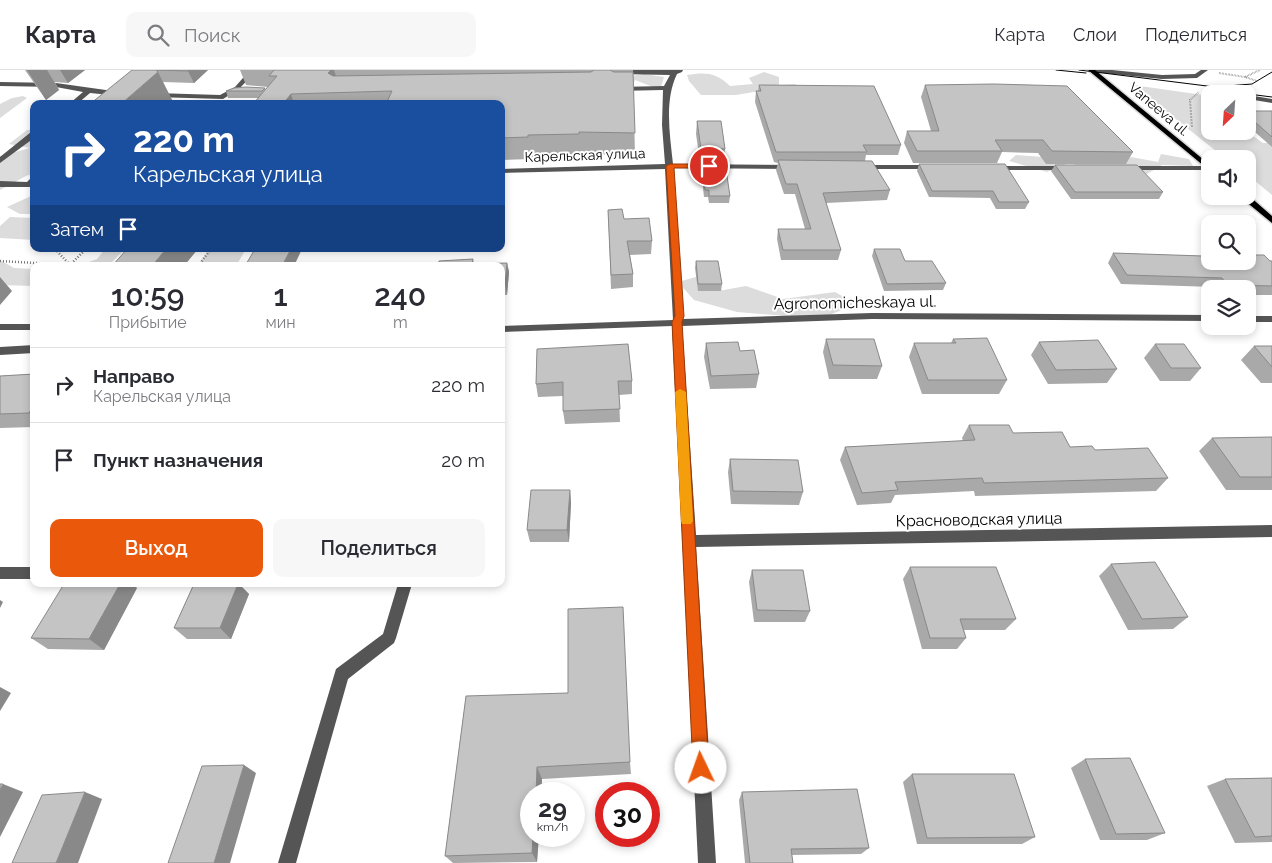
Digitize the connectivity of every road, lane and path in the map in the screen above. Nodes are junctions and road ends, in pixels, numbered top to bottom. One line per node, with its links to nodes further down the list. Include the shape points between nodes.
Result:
1 (682, 70): 7 (street)
2 (1091, 70): 3 (street, via 1162,77 1197,76); 31 (main road, Vaneeva ul.)
3 (1205, 70): 8 (path)
4 (1260, 70): 8 (path)
5 (256, 72): 13 (street)
6 (607, 72): 7 (street)
7 (674, 73): 14 (street)
8 (1245, 77): 9 (path)
9 (1258, 81)
10 (0, 84): 11 (street)
11 (8, 84): 17 (street); 18 (street, via 56,85)
12 (125, 88): 20 (street)
13 (237, 88): 15 (street); 22 (street)
14 (667, 88): 16 (street); 32 (street)
15 (247, 89)
16 (614, 89)
17 (0, 90)
18 (89, 91): 20 (street); 24 (street)
19 (1201, 91): 28 (path, via 1190,100)
20 (118, 94): 25 (street, via 130,94)
21 (150, 95): 22 (street)
22 (220, 97): 26 (street)
23 (1256, 99): 27 (street)
24 (77, 100)
25 (124, 100)
26 (217, 100)
27 (1272, 101)
28 (1192, 127)
29 (30, 137): 30 (street)
30 (0, 161)
31 (1201, 162)
32 (670, 166): 33 (street, Карельская улица); 40 (street, Карельская улица); 56 (street)
33 (799, 167)
34 (848, 167): 35 (street)
35 (948, 167)
36 (977, 168): 37 (street)
37 (1076, 168)
38 (1116, 168): 39 (street)
39 (1201, 169)
40 (505, 171)
41 (0, 184): 42 (street)
42 (30, 184)
43 (1254, 205): 44 (main road)
44 (1272, 219)
45 (58, 252): 49 (path)
46 (83, 252): 50 (path)
47 (209, 252): 51 (path)
48 (0, 261): 52 (path)
49 (67, 262)
50 (75, 262)
51 (201, 262)
52 (30, 263)
53 (1201, 318): 56 (street, Agronomicheskaya ul., via 872,316)
54 (1256, 319): 55 (street)
55 (1272, 319)
56 (677, 322): 59 (street, Agronomicheskaya ul.); 63 (street)
57 (0, 326): 58 (street)
58 (30, 327)
59 (505, 329)
60 (30, 350): 61 (street)
61 (0, 351)
62 (1272, 531): 63 (street, Красноводская улица)
63 (688, 541): 68 (street)
64 (0, 573): 65 (street)
65 (30, 573)
66 (403, 587): 67 (street, via 389,638 341,674)
67 (287, 863)
68 (707, 863)

